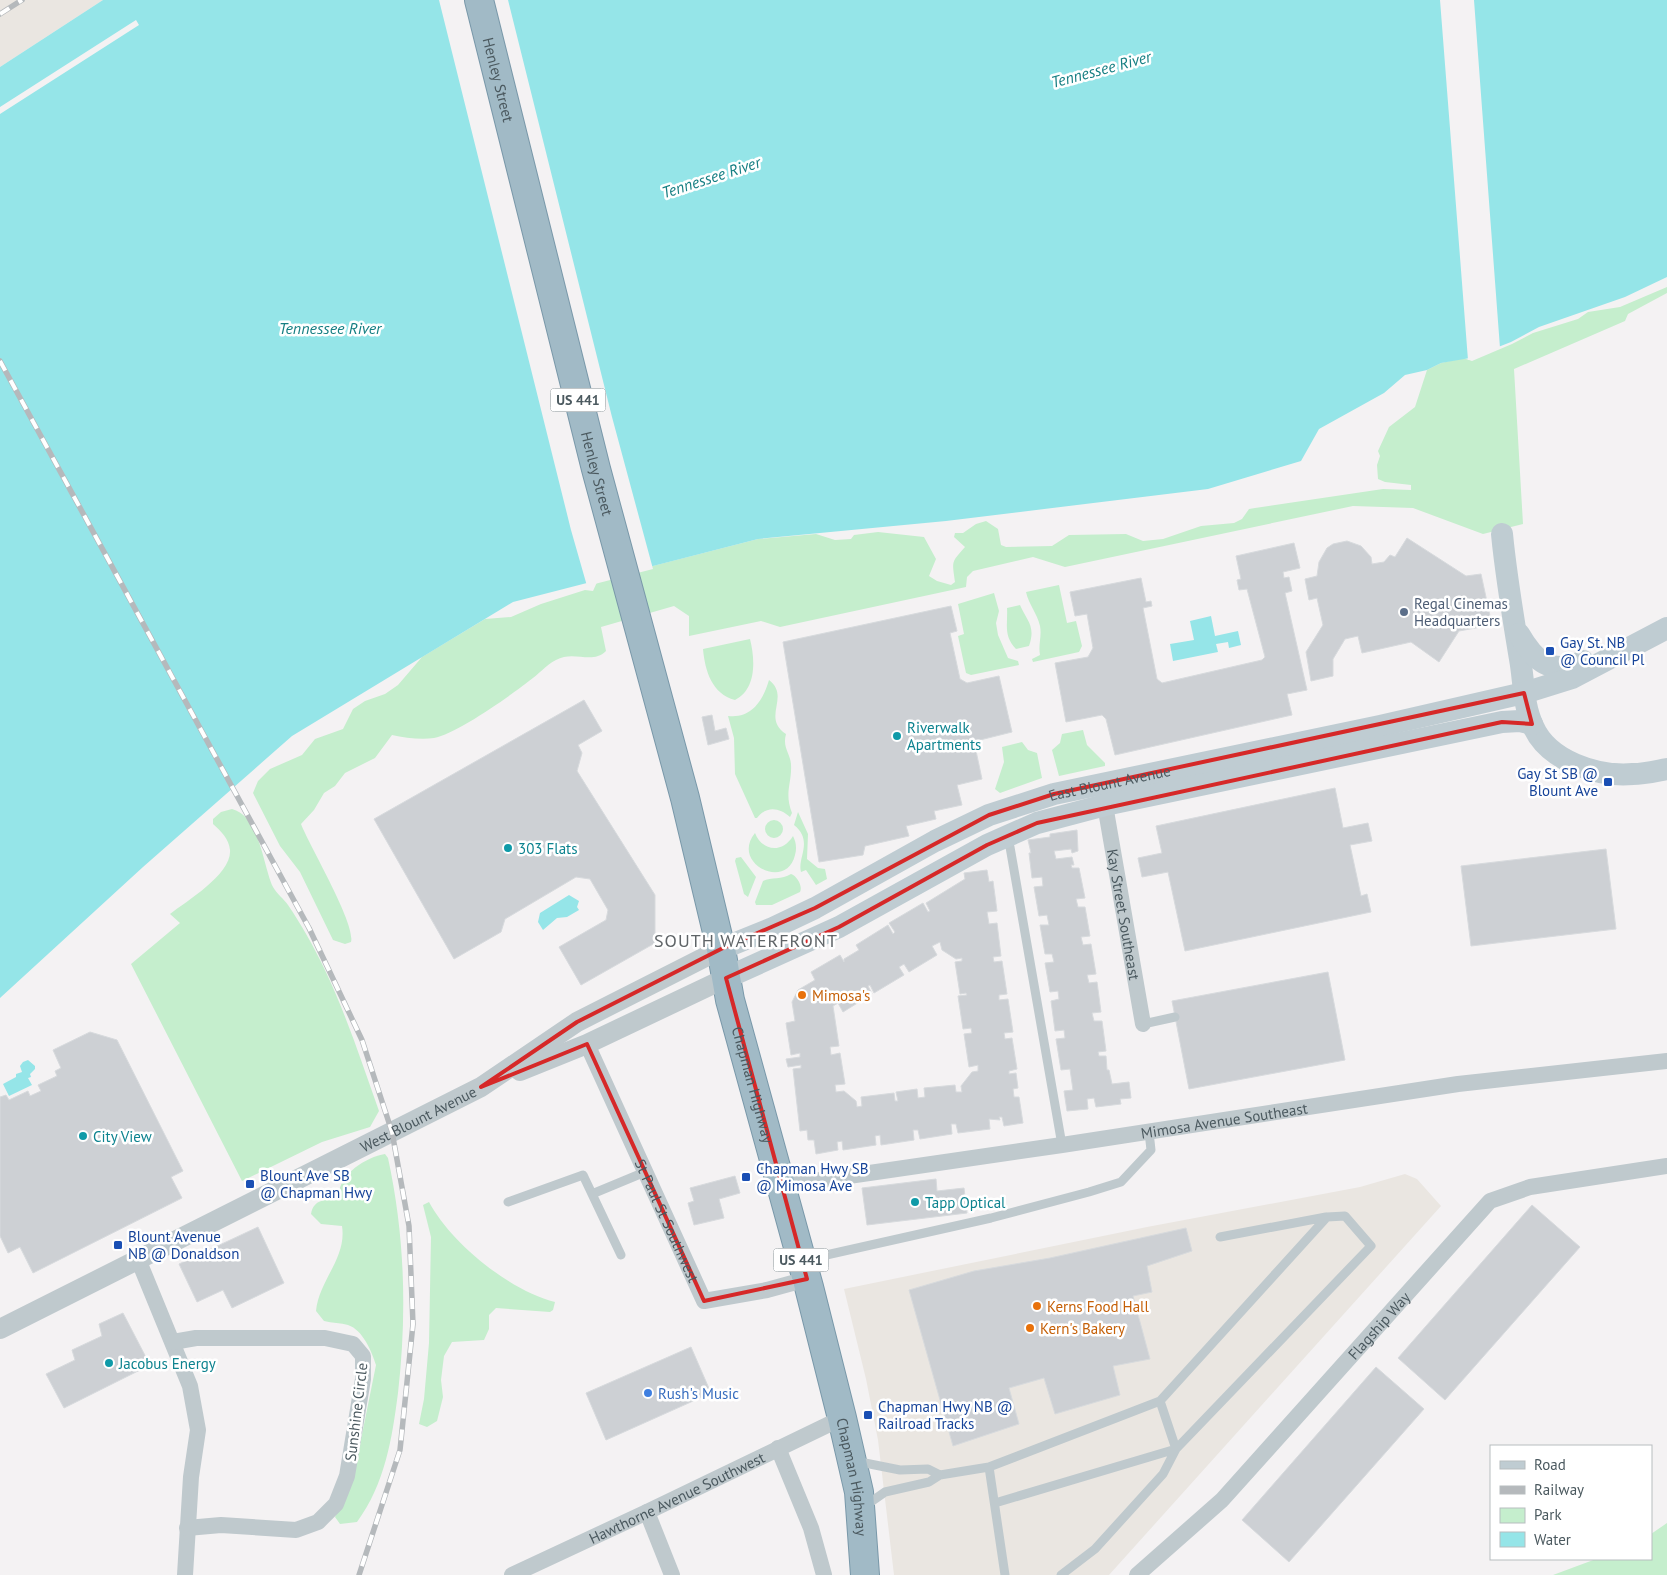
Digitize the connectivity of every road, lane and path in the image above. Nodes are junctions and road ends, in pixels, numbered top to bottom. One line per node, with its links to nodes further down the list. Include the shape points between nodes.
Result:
1 (479, 0): 11 (highway, Henley Street / US 441, via 591,451)
2 (1502, 534): 3 (main road)
3 (1513, 625): 5 (main road, via 1536,658 1558,668 1573,666 1610,647); 6 (main road)
4 (1667, 628): 5 (main road, East Blount Avenue)
5 (1642, 642): 6 (main road, East Blount Avenue, via 1572,678)
6 (1524, 693): 7 (main road); 8 (main road, East Blount Avenue)
7 (1532, 724): 8 (main road, via 1502,722); 9 (main road, via 1539,739 1553,752 1578,765 1616,774)
8 (1382, 737): 10 (main road, East Blount Avenue)
9 (1667, 769)
10 (1104, 794): 12 (main road, East Blount Avenue, via 1054,794); 13 (main road); 18 (street, Kay Street Southeast)
11 (685, 798): 14 (highway, Chapman Highway / US 441)
12 (989, 815): 13 (main road); 14 (main road, East Blount Avenue, via 935,841 815,908)
13 (1003, 838): 15 (main road, via 839,927); 23 (lane, via 1010,847)
14 (721, 949): 15 (highway, Chapman Highway / US 441); 17 (street, West Blount Avenue)
15 (726, 978): 19 (street); 26 (highway, Chapman Highway / US 441)
16 (1175, 1018): 18 (lane)
17 (577, 1022): 19 (street); 21 (street, West Blount Avenue)
18 (1143, 1024)
19 (587, 1044): 21 (street); 25 (street, St Paul St Southwest)
20 (1667, 1061): 22 (street, Mimosa Avenue Southeast, via 1458,1084)
21 (481, 1087): 32 (street, West Blount Avenue)
22 (1149, 1132): 23 (street, Mimosa Avenue Southeast); 33 (lane, via 1151,1150 1121,1182)
23 (1062, 1145): 26 (street, Mimosa Avenue Southeast)
24 (1667, 1166): 54 (street, Flagship Way, via 1530,1187 1490,1201 1222,1500)
25 (645, 1172): 27 (lane); 33 (street, St Paul St Southwest, via 704,1301 767,1290)
26 (780, 1186): 33 (highway, Chapman Highway / US 441)
27 (592, 1194): 28 (lane, via 583,1175); 31 (lane)
28 (508, 1202)
29 (1327, 1216): 30 (lane); 36 (lane); 39 (lane, via 1345,1216 1371,1246)
30 (1220, 1237)
31 (621, 1255)
32 (138, 1259): 34 (street, West Blount Avenue); 35 (street)
33 (804, 1270): 37 (highway, Chapman Highway / US 441)
34 (0, 1329)
35 (173, 1342): 46 (street, via 190,1386 198,1430); 46 (street, Sunshine Circle, via 196,1338 326,1338 353,1344 363,1356 363,1379 347,1476 336,1504 318,1522 296,1530 221,1525)
36 (1160, 1401): 39 (lane); 41 (lane)
37 (842, 1418): 38 (street, Hawthorne Avenue Southwest); 40 (highway, Chapman Highway / US 441)
38 (778, 1448): 45 (street, Hawthorne Avenue Southwest); 50 (street, via 811,1528)
39 (1176, 1449): 43 (lane); 53 (lane, via 1163,1474 1095,1549)
40 (852, 1460): 42 (lane, via 900,1470 928,1470); 44 (highway, Chapman Highway / US 441)
41 (989, 1467): 42 (lane); 43 (lane)
42 (940, 1475): 44 (lane, via 930,1482 885,1492)
43 (994, 1503): 52 (lane)
44 (860, 1510): 51 (highway, Chapman Highway / US 441)
45 (647, 1512): 48 (street, Hawthorne Avenue Southwest); 49 (street)
46 (187, 1528): 47 (street)
47 (186, 1575)
48 (512, 1575)
49 (672, 1575)
50 (824, 1575)
51 (865, 1575)
52 (1005, 1575)
53 (1060, 1575)
54 (1137, 1575)

